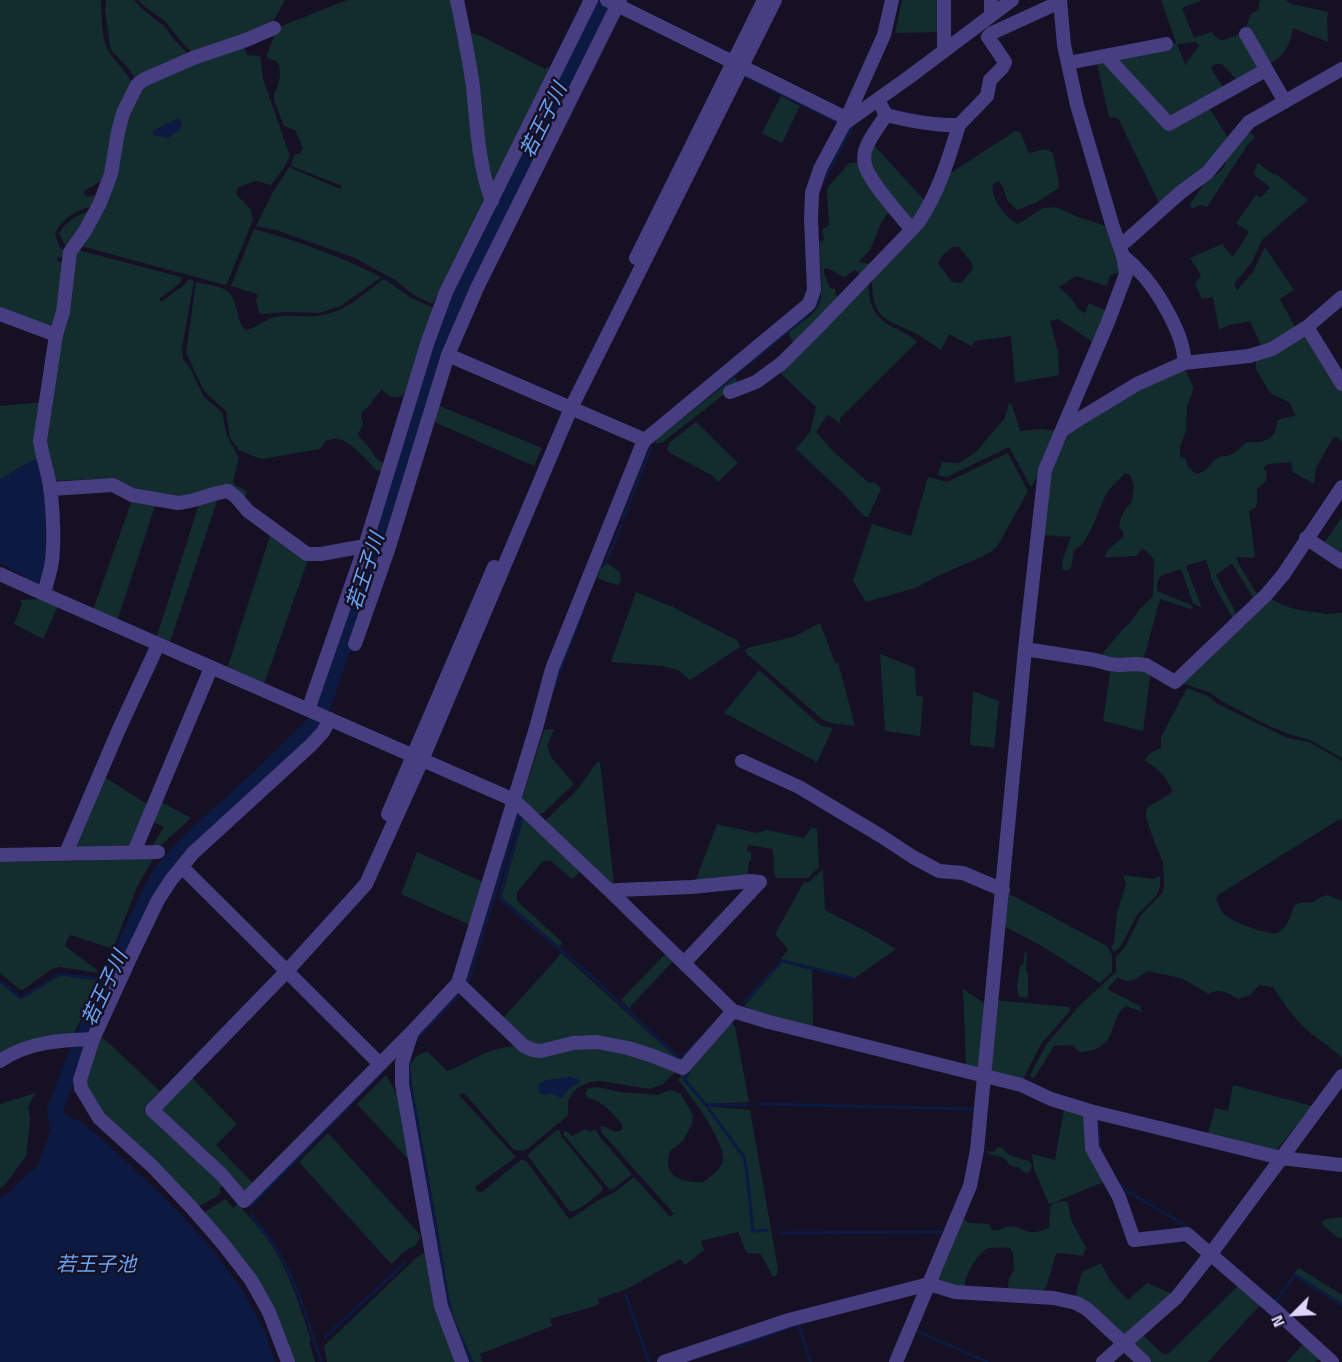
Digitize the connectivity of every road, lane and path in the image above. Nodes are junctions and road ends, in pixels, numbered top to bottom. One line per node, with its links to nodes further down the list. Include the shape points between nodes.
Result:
1 (457, 0): 26 (street, via 468,49 479,155)
2 (591, 0): 26 (street)
3 (764, 0): 18 (street)
4 (775, 0): 18 (street)
5 (892, 0): 24 (street, via 884,35)
6 (944, 0): 15 (street)
7 (991, 0): 11 (street)
8 (1012, 0): 11 (street)
9 (1060, 1): 17 (street); 25 (street, via 988,37 1005,62 990,80 987,96)
10 (615, 2): 18 (street); 33 (street)
11 (991, 15): 15 (street)
12 (274, 28): 32 (street, via 193,58 137,85 123,113 111,174 100,203 70,252 63,312)
13 (1246, 34): 20 (street)
14 (1166, 44): 16 (street)
15 (944, 51): 21 (street)
16 (1106, 56): 17 (street); 20 (street, via 1169,124)
17 (1068, 63): 28 (street)
18 (737, 65): 24 (street); 37 (street)
19 (1342, 69): 22 (street)
20 (1266, 70): 22 (street)
21 (878, 100): 23 (street); 24 (street)
22 (1285, 102): 28 (street, via 1249,122 1207,173 1126,241)
23 (886, 115): 25 (street, via 929,124); 27 (street, via 871,135 864,163)
24 (845, 121): 39 (street, via 812,193 814,290 809,304)
25 (959, 125): 27 (street, via 930,202)
26 (492, 201): 43 (street, via 446,292)
27 (911, 229): 36 (street, via 782,363 756,382)
28 (1121, 250): 34 (street, via 1154,290 1168,315 1179,335); 38 (street, via 1126,274)
29 (1342, 297): 31 (street)
30 (0, 314): 32 (street)
31 (1307, 327): 34 (street, via 1272,349 1249,356); 35 (street)
32 (56, 335): 41 (street, via 40,441)
33 (448, 355): 37 (street); 47 (street)
34 (1184, 363): 38 (street, via 1137,384)
35 (1342, 384)
36 (730, 392)
37 (567, 406): 39 (street); 53 (street)
38 (1063, 430): 49 (street, via 1045,470)
39 (645, 440): 55 (street, via 552,669)
40 (1342, 487): 42 (street)
41 (51, 489): 43 (street, via 113,485 132,495 178,503 228,491 248,511 307,554); 46 (street, via 51,566)
42 (1306, 538): 44 (street); 49 (street, via 1266,595 1176,682 1146,665 1109,664)
43 (365, 546): 51 (street)
44 (1342, 562)
45 (0, 574): 46 (street)
46 (44, 594): 48 (street)
47 (355, 644)
48 (158, 645): 50 (street); 58 (street)
49 (1025, 649): 61 (street)
50 (211, 668): 51 (street); 56 (street)
51 (310, 710): 52 (street)
52 (328, 719): 53 (street); 60 (street, via 311,745)
53 (418, 757): 55 (street); 64 (street, via 359,882)
54 (742, 761): 61 (street, via 799,787 939,871 963,873)
55 (514, 800): 62 (street); 65 (street)
56 (134, 852): 57 (street); 58 (street)
57 (158, 852)
58 (66, 853): 59 (street)
59 (0, 855)
60 (182, 867): 64 (street); 68 (street, via 158,900)
61 (1003, 890): 71 (street)
62 (610, 891): 63 (street); 63 (street, via 760,882)
63 (684, 963): 66 (street)
64 (284, 968): 70 (street); 70 (street, via 152,1110 222,1175 244,1201)
65 (458, 983): 66 (street, via 533,1050 597,1042 628,1048 683,1068); 67 (street)
66 (733, 1011): 71 (street)
67 (411, 1033): 70 (street); 80 (street, via 402,1063 402,1084 441,1306)
68 (93, 1039): 69 (street, via 51,1041); 79 (street, via 80,1080 85,1097 99,1118 183,1199 251,1280 269,1312)
69 (0, 1061)
70 (380, 1064)
71 (984, 1076): 73 (street, via 1021,1085); 77 (street, via 970,1186)
72 (1342, 1077): 74 (street)
73 (1090, 1111): 74 (street); 76 (street, via 1092,1148 1119,1197 1134,1240 1187,1234)
74 (1281, 1158): 75 (street); 76 (street)
75 (1342, 1166)
76 (1210, 1255): 78 (street, via 1176,1298); 85 (street)
77 (929, 1284): 78 (street, via 955,1292 1076,1303); 81 (street, via 789,1320); 82 (street)
78 (1124, 1343): 83 (street); 84 (street)
79 (288, 1362)
80 (462, 1362)
81 (664, 1362)
82 (896, 1362)
83 (1103, 1362)
84 (1144, 1362)
85 (1332, 1362)

